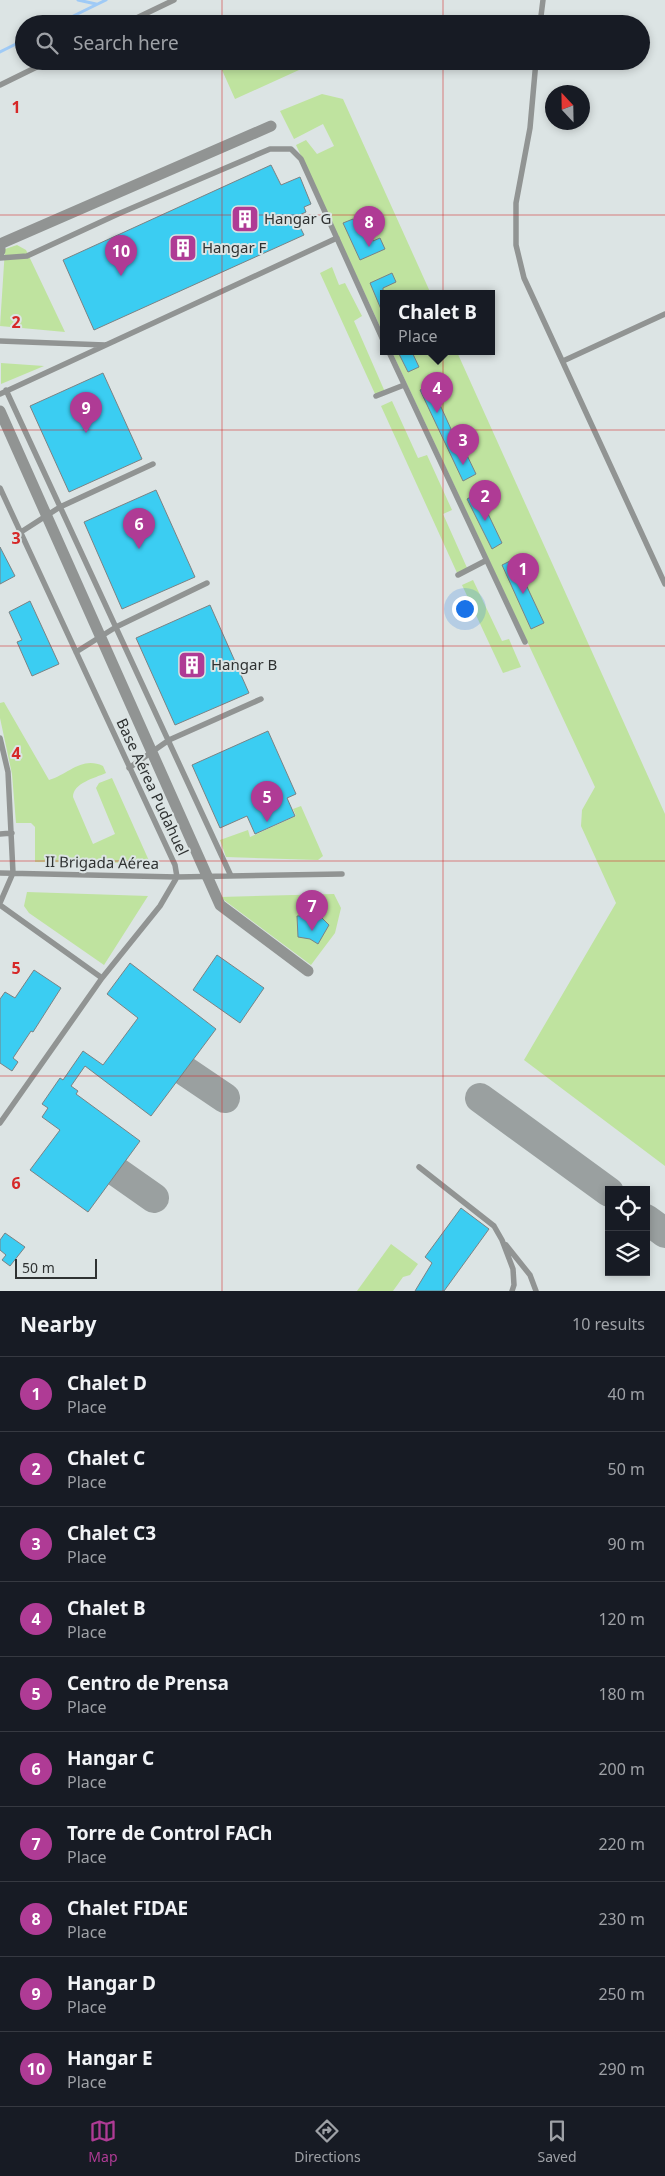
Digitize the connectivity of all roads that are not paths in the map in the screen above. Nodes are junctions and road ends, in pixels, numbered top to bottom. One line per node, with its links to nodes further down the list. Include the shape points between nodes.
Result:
1 (174, 0): 3 (lane)
2 (543, 0): 4 (lane)
3 (143, 15)
4 (541, 15)
5 (30, 70): 7 (lane)
6 (535, 70): 17 (lane, via 530,128 516,203 516,244 524,278)
7 (0, 85)
8 (271, 126): 10 (street, via 0,244)
9 (336, 238): 11 (lane, via 300,160 291,149 270,149 27,256); 13 (lane); 15 (lane)
10 (0, 252)
11 (0, 258)
12 (665, 314): 17 (lane)
13 (380, 333)
14 (0, 341): 15 (lane)
15 (108, 345): 19 (lane)
16 (390, 355): 18 (lane)
17 (563, 361): 31 (lane)
18 (404, 385): 21 (lane); 28 (lane)
19 (6, 390): 20 (lane); 25 (lane)
20 (0, 394)
21 (376, 396)
22 (0, 411): 26 (street)
23 (153, 464): 25 (lane)
24 (0, 488): 27 (lane, Base Aérea Pudahuel)
25 (60, 507): 26 (lane); 32 (lane)
26 (47, 516): 27 (lane); 33 (street)
27 (21, 532): 35 (lane, Base Aérea Pudahuel)
28 (485, 562): 29 (lane); 34 (lane)
29 (458, 575)
30 (207, 583): 32 (lane)
31 (665, 584)
32 (116, 626): 33 (lane); 38 (lane)
33 (100, 637): 35 (lane); 39 (street)
34 (525, 642)
35 (76, 652): 40 (lane, Base Aérea Pudahuel)
36 (261, 699): 38 (lane)
37 (0, 738): 41 (lane, via 8,772)
38 (169, 740): 39 (lane); 46 (lane)
39 (152, 752): 40 (lane); 48 (street)
40 (129, 768): 47 (lane, Base Aérea Pudahuel, via 176,865)
41 (12, 833): 42 (lane); 44 (lane)
42 (0, 834)
43 (0, 873): 44 (lane, II Brigada Aérea)
44 (12, 873): 47 (lane, II Brigada Aérea); 49 (lane)
45 (342, 874): 46 (lane, II Brigada Aérea)
46 (230, 876): 48 (lane, II Brigada Aérea)
47 (177, 877): 48 (lane, II Brigada Aérea); 51 (lane, Base Aérea Pudahuel, via 160,906)
48 (208, 877): 50 (street, via 220,905)
49 (0, 904): 51 (lane)
50 (308, 971)
51 (102, 978): 52 (lane, Base Aérea Pudahuel)
52 (0, 1123)
53 (419, 1167): 54 (lane, via 494,1226)
54 (502, 1240): 55 (lane, via 513,1269); 56 (lane, via 530,1276)
55 (512, 1291)
56 (536, 1291)

